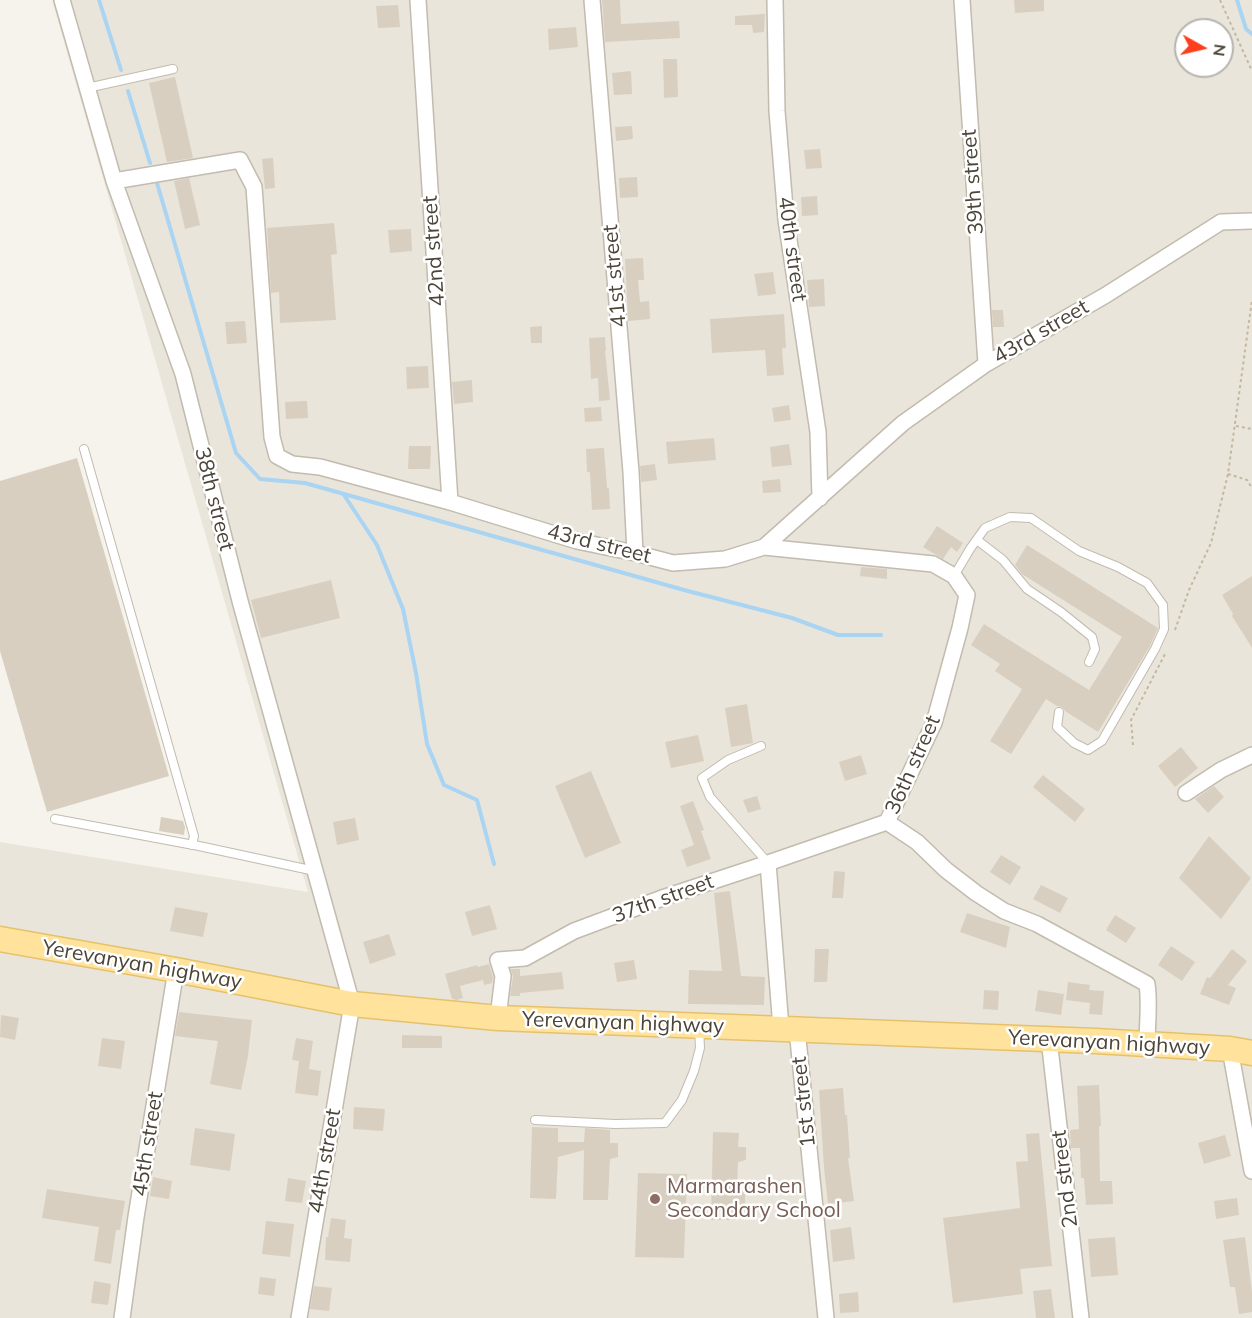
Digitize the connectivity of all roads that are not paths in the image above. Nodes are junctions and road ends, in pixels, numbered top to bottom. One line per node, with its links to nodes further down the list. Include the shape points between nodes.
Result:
1 (62, 0): 7 (street, 38th street)
2 (418, 0): 13 (street, 42nd street)
3 (591, 0): 16 (street, 41st street)
4 (775, 0): 12 (street, 40th street, via 777,111 786,220 818,432)
5 (962, 0): 10 (street, 39th street)
6 (173, 69): 7 (lane)
7 (87, 88): 8 (street, 38th street)
8 (114, 181): 13 (street, 43rd street, via 240,160 254,186 272,437 277,456 292,464 320,467); 27 (street, 38th street, via 183,374 240,601)
9 (1252, 221): 10 (street, 43rd street, via 1221,222 1106,295)
10 (986, 364): 12 (street, 43rd street, via 903,423)
11 (84, 448): 25 (lane, via 194,836)
12 (820, 498): 15 (street, 43rd street)
13 (450, 502): 16 (street, 43rd street, via 577,541)
14 (976, 540): 17 (lane); 18 (lane, via 1003,560 1027,589 1092,637 1095,649); 19 (lane, via 985,528 1010,517 1031,518 1079,551 1147,583 1163,605 1164,629 1102,741 1088,750 1074,743 1058,727)
15 (764, 547): 16 (street, 43rd street, via 725,559 674,563); 17 (street, via 933,564)
16 (635, 553)
17 (954, 576): 24 (street, 36th street, via 967,595 940,702)
18 (1089, 662)
19 (1059, 712)
20 (761, 746): 26 (lane, via 728,760 702,778 710,797)
21 (1252, 755): 22 (street)
22 (1186, 793)
23 (55, 819): 25 (lane)
24 (887, 822): 26 (street, 37th street); 35 (street, 36th street, via 994,905 1147,984)
25 (192, 845): 27 (lane)
26 (768, 863): 31 (street, 37th street, via 574,931 525,958 498,960 503,976); 33 (street, 1st street)
27 (315, 871): 30 (street, 38th street)
28 (0, 939): 29 (main road, Yerevanyan highway)
29 (176, 970): 30 (main road, Yerevanyan highway); 39 (street, 45th street)
30 (352, 1004): 31 (main road, Yerevanyan highway); 40 (street, 44th street)
31 (498, 1018): 32 (main road, Yerevanyan highway)
32 (699, 1026): 33 (main road, Yerevanyan highway); 37 (lane, via 700,1048 694,1071 682,1100 665,1123)
33 (789, 1029): 34 (main road, Yerevanyan highway); 41 (street, 1st street)
34 (1049, 1039): 35 (main road, Yerevanyan highway); 42 (street, 2nd street)
35 (1147, 1044): 36 (main road, Yerevanyan highway)
36 (1241, 1051): 38 (street)
37 (535, 1120)
38 (1252, 1171)
39 (122, 1318)
40 (299, 1318)
41 (826, 1318)
42 (1081, 1318)

